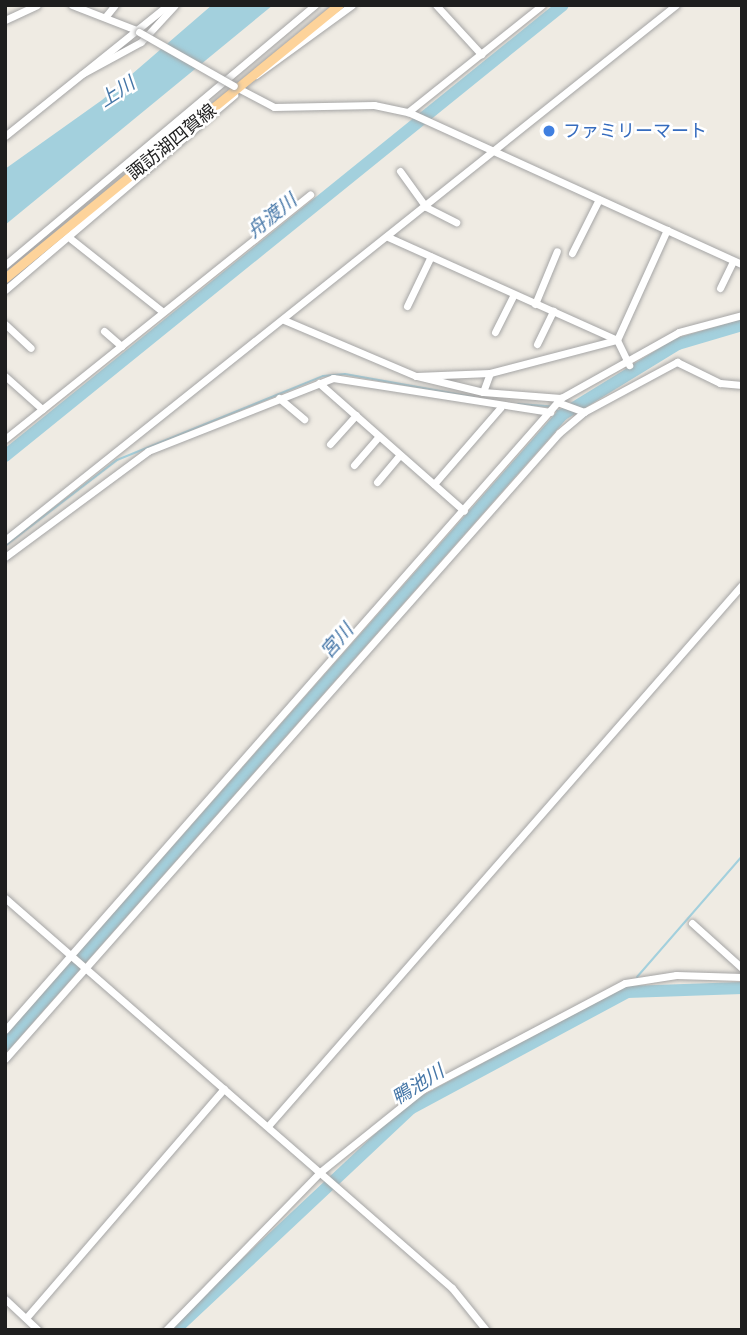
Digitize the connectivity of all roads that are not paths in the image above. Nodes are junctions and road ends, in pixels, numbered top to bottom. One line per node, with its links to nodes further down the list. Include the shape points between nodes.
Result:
1 (37, 5): 13 (street)
2 (72, 5): 12 (street)
3 (115, 5): 12 (street)
4 (168, 5): 14 (street)
5 (175, 5): 16 (street, via 141,43)
6 (315, 5): 35 (street)
7 (338, 5): 17 (main road, 諏訪湖四賀線)
8 (352, 5): 17 (street, via 286,59)
9 (436, 5): 15 (street)
10 (542, 5): 15 (street)
11 (676, 5): 21 (street)
12 (106, 16): 14 (street)
13 (5, 20)
14 (137, 30): 16 (street); 18 (street, bridge)
15 (481, 54): 19 (street)
16 (80, 74): 20 (street)
17 (252, 76): 18 (main road, 諏訪湖四賀線)
18 (237, 88): 19 (street, via 274,107 374,104); 29 (street); 36 (main road, 諏訪湖四賀線)
19 (410, 113): 21 (street)
20 (5, 136)
21 (494, 151): 24 (street); 25 (street)
22 (400, 172): 25 (street)
23 (310, 195): 42 (street)
24 (599, 199): 27 (street); 31 (street)
25 (426, 206): 26 (street); 28 (street)
26 (456, 222)
27 (667, 230): 33 (street); 49 (street)
28 (388, 237): 32 (street); 45 (street)
29 (71, 239): 38 (street); 42 (street)
30 (557, 251): 40 (street)
31 (572, 253)
32 (430, 257): 39 (street); 41 (street)
33 (733, 261): 34 (street); 37 (street)
34 (742, 264)
35 (5, 265)
36 (5, 278)
37 (720, 288)
38 (5, 290)
39 (514, 294): 40 (street); 48 (street)
40 (535, 304): 43 (street)
41 (407, 306)
42 (163, 312): 51 (street)
43 (553, 312): 49 (street); 50 (street)
44 (742, 315): 53 (street, via 679,332)
45 (284, 320): 56 (street); 76 (street)
46 (5, 324): 52 (street)
47 (104, 331): 51 (street)
48 (495, 332)
49 (617, 340): 53 (street); 54 (street)
50 (537, 344)
51 (121, 346): 63 (street)
52 (31, 348)
53 (629, 365): 61 (street)
54 (490, 373): 56 (street); 59 (street)
55 (5, 376): 63 (street)
56 (416, 376): 59 (street)
57 (318, 383): 60 (street); 62 (street, via 351,380); 66 (street)
58 (742, 385): 64 (street, via 720,383 677,362)
59 (483, 392): 61 (street)
60 (279, 398): 67 (street); 77 (street, via 127,463)
61 (559, 402): 64 (street); 65 (street)
62 (500, 408): 65 (street); 74 (street)
63 (42, 409): 69 (street)
64 (581, 411): 82 (street)
65 (550, 412): 75 (street)
66 (356, 415): 68 (street); 70 (street)
67 (304, 419)
68 (379, 436): 71 (street); 72 (street)
69 (5, 439)
70 (330, 444)
71 (400, 454): 73 (street); 74 (street)
72 (354, 465)
73 (377, 482)
74 (434, 484): 75 (street)
75 (464, 511): 81 (street)
76 (5, 540)
77 (5, 557)
78 (742, 585): 88 (street)
79 (5, 898): 81 (street)
80 (692, 923): 83 (street)
81 (72, 956): 82 (street); 85 (street)
82 (87, 968): 86 (street); 87 (street)
83 (742, 968)
84 (742, 977): 89 (street, via 662,977 596,994 422,1090)
85 (5, 1030)
86 (5, 1059)
87 (224, 1089): 88 (street); 91 (street)
88 (268, 1126): 89 (street)
89 (321, 1173): 93 (street); 94 (street, via 452,1288)
90 (5, 1299): 91 (street)
91 (26, 1318): 92 (street)
92 (38, 1330)
93 (166, 1330)
94 (486, 1330)

